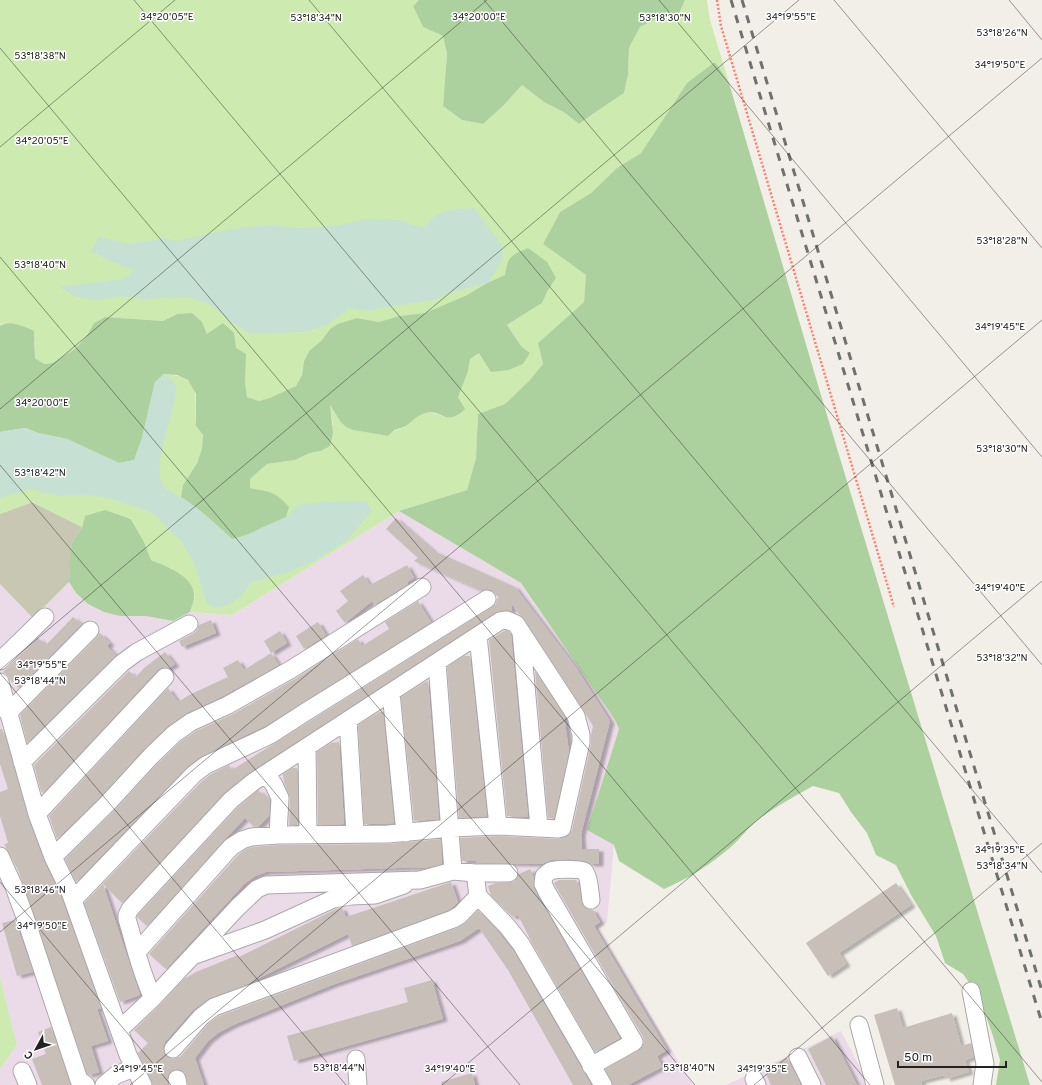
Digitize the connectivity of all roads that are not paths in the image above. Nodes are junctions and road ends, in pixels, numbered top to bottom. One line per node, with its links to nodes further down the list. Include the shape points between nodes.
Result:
1 (422, 587): 27 (street, via 290,670 228,705 191,722 174,734)
2 (487, 599): 33 (street, via 270,735 206,765 194,774)
3 (45, 617): 8 (street)
4 (189, 624): 16 (street, via 122,663)
5 (90, 630): 13 (street)
6 (521, 630): 7 (street, via 507,620 500,621); 21 (street); 21 (street, via 576,716 581,735 562,828)
7 (478, 636): 9 (street); 19 (street)
8 (0, 661)
9 (437, 663): 12 (street); 20 (street)
10 (165, 677): 18 (street)
11 (0, 682): 13 (street)
12 (391, 693): 14 (street); 23 (street)
13 (8, 713): 16 (street)
14 (348, 720): 15 (street); 22 (street)
15 (307, 747): 17 (street); 24 (street)
16 (22, 762): 18 (street)
17 (266, 774): 25 (street, via 280,798); 35 (street, via 230,800 130,909 127,919)
18 (37, 814): 27 (street)
19 (498, 826): 20 (street); 21 (street)
20 (451, 828): 23 (street); 28 (street)
21 (539, 828)
22 (355, 833): 23 (street); 24 (street)
23 (405, 833)
24 (308, 834): 25 (street)
25 (278, 835): 35 (street, via 251,837 231,847)
26 (0, 856): 46 (street, via 25,917 79,1080)
27 (53, 857): 33 (street)
28 (453, 871): 29 (street); 31 (street)
29 (475, 873): 30 (street); 32 (street)
30 (509, 874)
31 (420, 880): 36 (street, via 375,895 333,899 265,930); 36 (street, via 266,885 257,888)
32 (478, 896): 41 (street, via 453,920 214,1007); 44 (street, via 521,944)
33 (73, 900): 40 (street)
34 (591, 900): 44 (street, via 584,871 555,870 544,876 547,892 634,1042)
35 (137, 952): 38 (street)
36 (193, 956): 38 (street)
37 (971, 991): 53 (street, via 985,1064)
38 (153, 998): 40 (street)
39 (858, 1025): 52 (street)
40 (119, 1030): 45 (street)
41 (173, 1049)
42 (798, 1057): 51 (street)
43 (356, 1059): 49 (street)
44 (591, 1066): 50 (street)
45 (134, 1068): 47 (street, via 116,1075); 48 (street)
46 (86, 1085)
47 (104, 1085)
48 (143, 1085)
49 (358, 1085)
50 (603, 1085)
51 (812, 1085)
52 (875, 1085)
53 (982, 1085)

